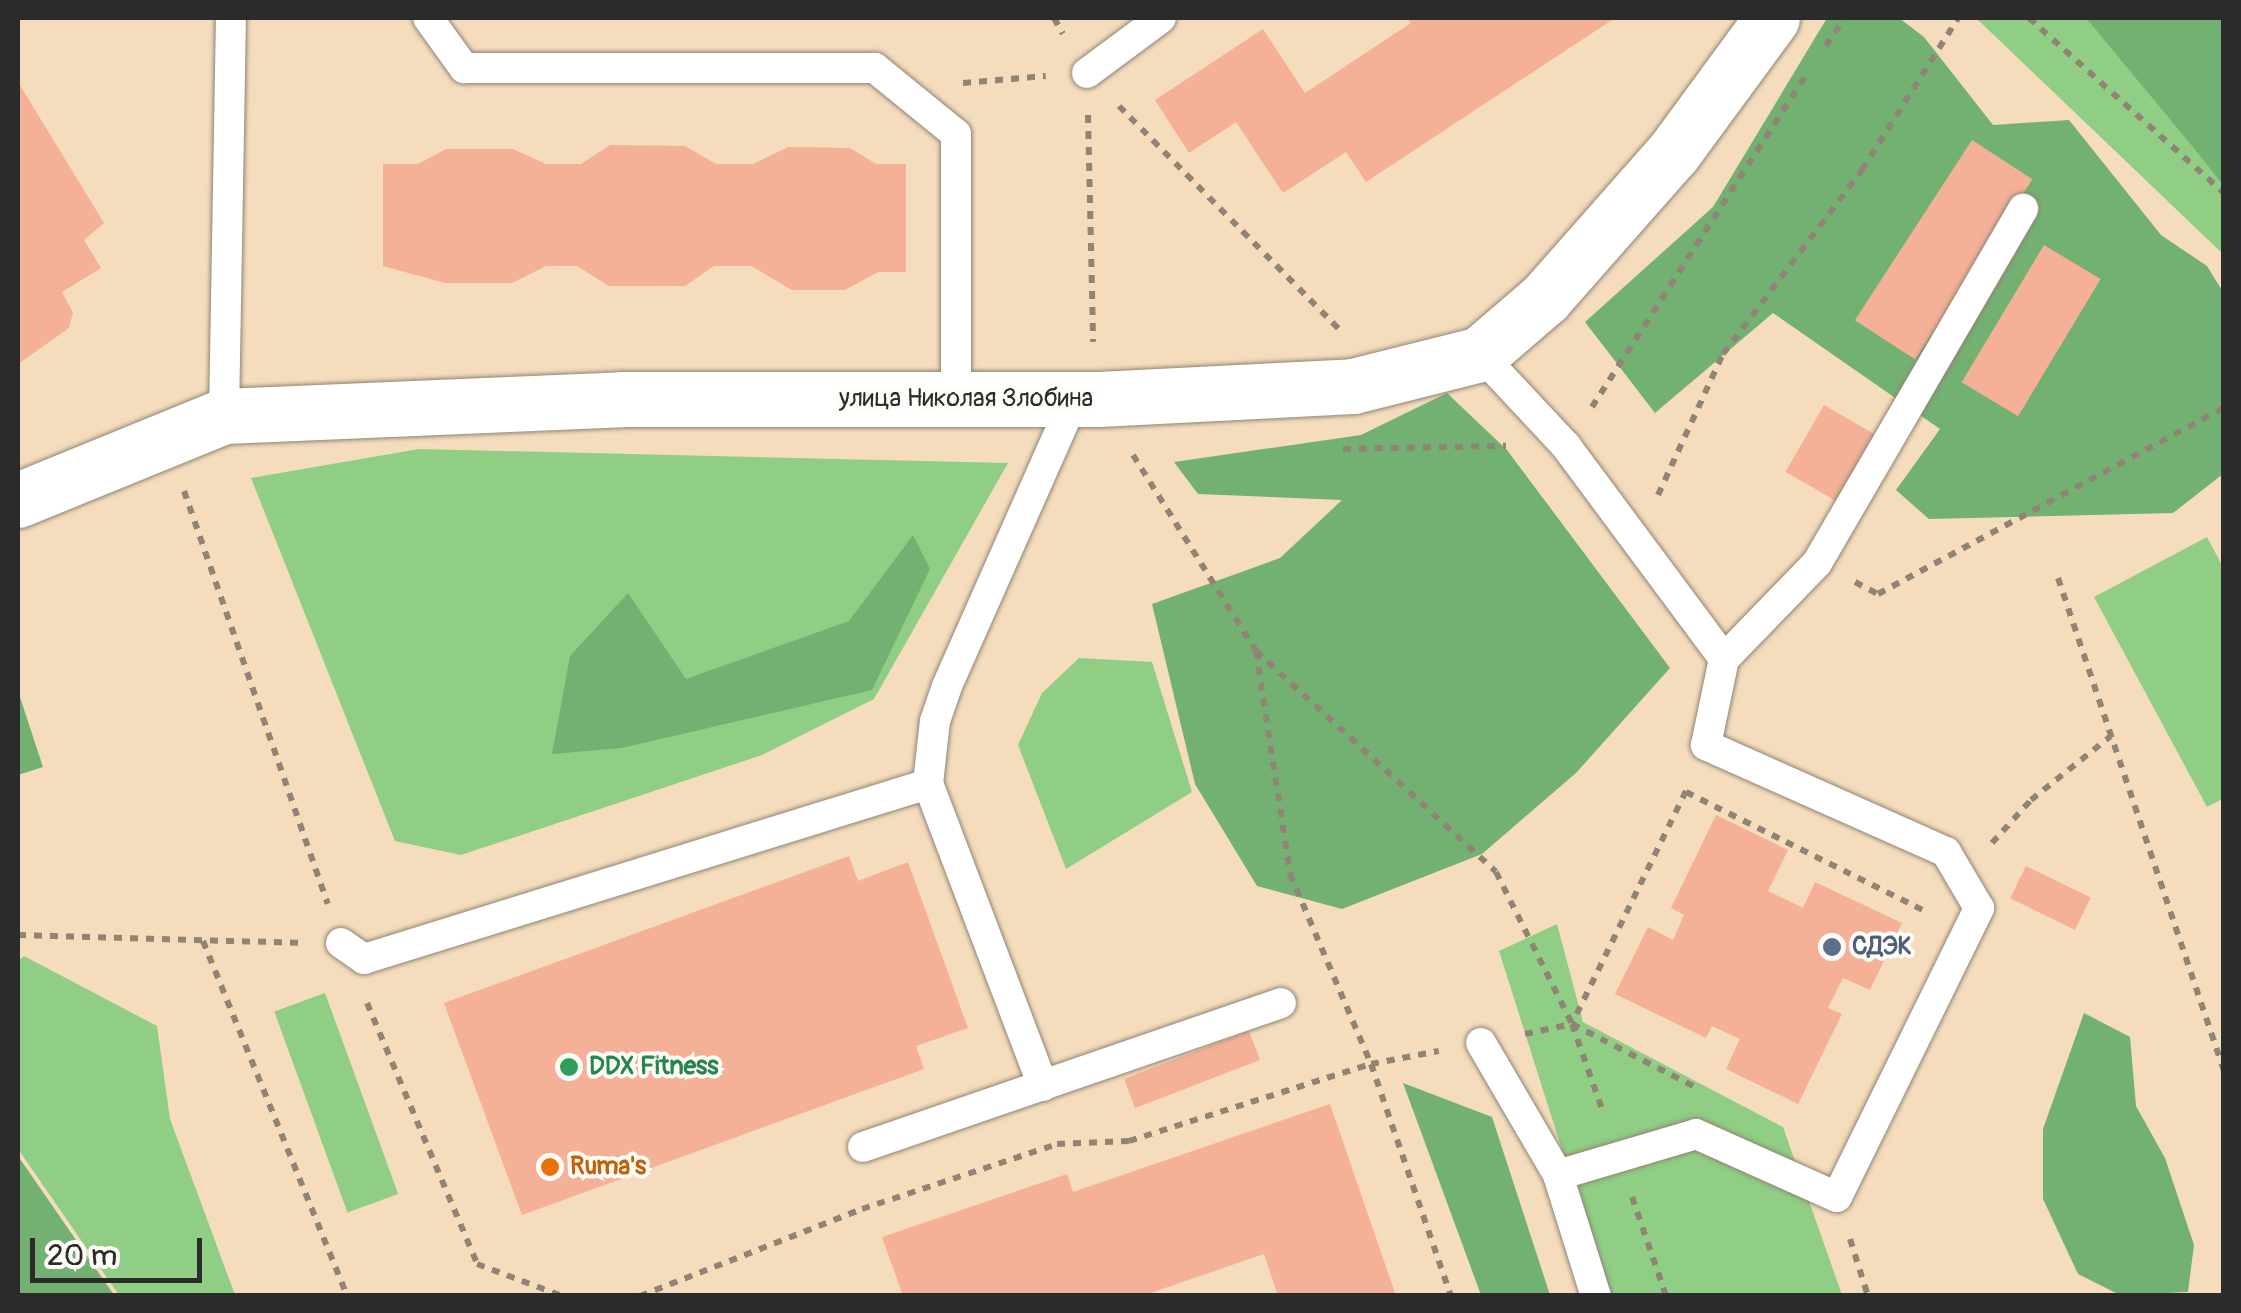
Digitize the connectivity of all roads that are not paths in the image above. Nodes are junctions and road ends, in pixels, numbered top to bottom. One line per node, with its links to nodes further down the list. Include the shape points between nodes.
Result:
1 (231, 18): 10 (lane)
2 (428, 18): 8 (lane, via 464,68 876,68 956,134)
3 (1161, 18): 5 (lane)
4 (1772, 18): 7 (street, улица Николая Злобина, via 1673,153 1545,298)
5 (1087, 73)
6 (2022, 209): 12 (lane, via 1817,563)
7 (1480, 354): 9 (street, улица Николая Злобина, via 1353,386); 12 (lane, via 1566,446)
8 (956, 400): 9 (street, улица Николая Злобина); 10 (street, улица Николая Злобина, via 622,399)
9 (1086, 400): 13 (lane, via 947,686 935,721)
10 (224, 416): 11 (street, улица Николая Злобина)
11 (18, 500)
12 (1724, 660): 19 (lane, via 1706,746 1946,852 1979,908 1837,1197 1696,1134)
13 (928, 784): 14 (lane, via 364,959); 17 (lane)
14 (341, 943)
15 (1281, 1003): 17 (lane)
16 (1481, 1043): 19 (lane)
17 (1044, 1086): 18 (lane)
18 (863, 1147)
19 (1558, 1175): 20 (lane)
20 (1596, 1296)

